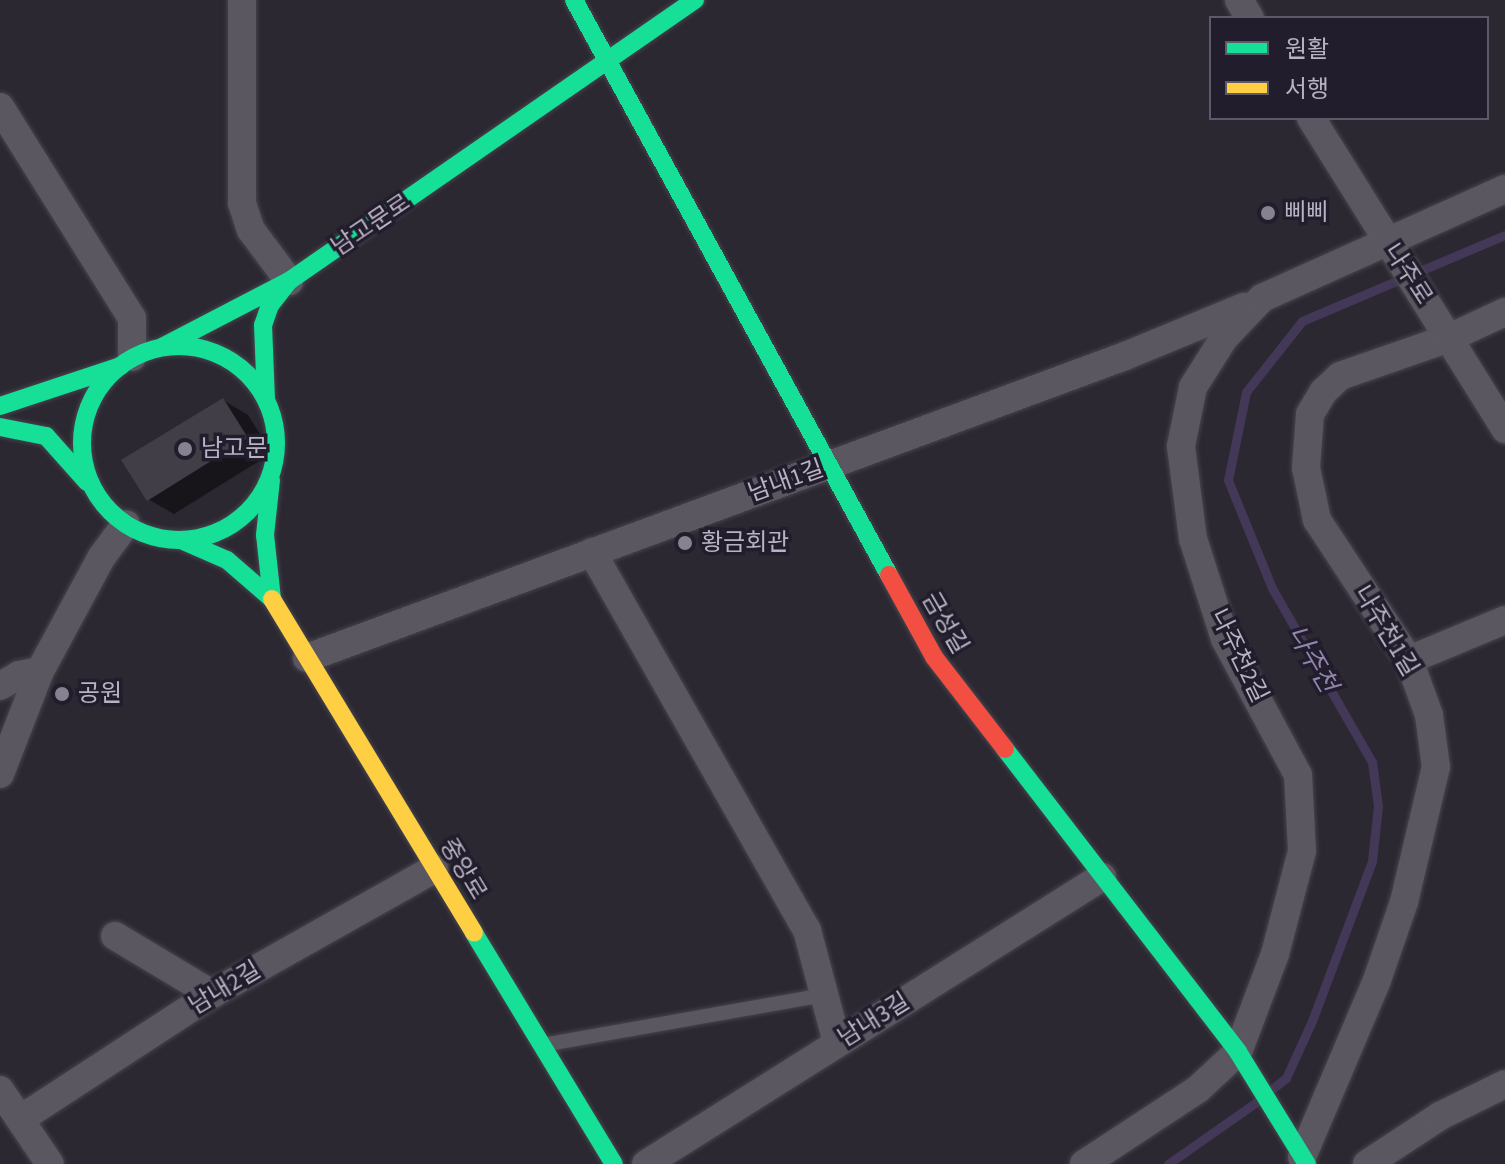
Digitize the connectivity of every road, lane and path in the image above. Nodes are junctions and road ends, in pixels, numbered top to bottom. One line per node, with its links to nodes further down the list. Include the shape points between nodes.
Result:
1 (242, 0): 9 (street, via 242,203 251,230)
2 (574, 0): 4 (street, 금성길)
3 (695, 0): 4 (street, 남고문로)
4 (611, 63): 9 (street, 남고문로); 20 (street, 금성길)
5 (0, 107): 14 (street, via 132,318)
6 (1312, 120): 8 (street, 나주로)
7 (1505, 189): 8 (street, 나주천2길)
8 (1392, 249): 10 (street, 나주천2길); 12 (street, 나주로)
9 (289, 281): 13 (street, 남고문로); 15 (street, via 270,305 263,325)
10 (1262, 298): 20 (street, 남내1길, via 1189,332); 39 (street, 나주천2길, via 1206,361 1193,387 1181,446 1185,503 1210,596 1225,639 1288,751 1303,800 1296,881)
11 (1505, 312): 12 (street, 나주천1길)
12 (1447, 334): 18 (street, 나주로); 28 (street, 나주천1길, via 1340,376 1323,392 1305,437 1317,520)
13 (162, 347): 14 (street); 15 (street, via 193,346 223,356 248,374)
14 (127, 361): 16 (street); 21 (street, via 90,402 81,432 83,465)
15 (266, 399): 19 (street, via 275,429)
16 (0, 406)
17 (0, 427): 21 (street, via 46,436 70,457)
18 (1505, 429)
19 (275, 460): 23 (street, via 264,491 242,517 214,534); 25 (street, via 265,511)
20 (829, 465): 24 (street, 남내1길); 33 (street, 금성길, via 934,657)
21 (96, 496): 22 (street)
22 (126, 524): 23 (street, via 148,536); 29 (street, via 101,558)
23 (181, 540): 25 (street, via 227,560)
24 (592, 552): 27 (street, 남내1길); 36 (street, via 800,918)
25 (272, 599): 27 (street, 중앙로)
26 (1505, 620): 28 (street)
27 (307, 658): 32 (street, 중앙로)
28 (1409, 660): 43 (street, 나주천1길, via 1435,741 1434,782 1382,967)
29 (40, 671): 30 (street); 31 (street)
30 (0, 686)
31 (0, 774)
32 (434, 869): 35 (street, 남내2길); 38 (street, 중앙로)
33 (1102, 877): 37 (street, 남내3길); 39 (street, 금성길)
34 (115, 936): 35 (street)
35 (212, 994): 42 (street, 남내2길)
36 (824, 995): 37 (street); 38 (lane, 남내3길)
37 (837, 1043): 46 (street, 남내3길)
38 (543, 1045): 45 (street, 중앙로)
39 (1238, 1052): 43 (street, 금성길); 47 (street, 나주천2길, via 1198,1089)
40 (1505, 1084): 48 (street, via 1440,1116)
41 (0, 1090): 42 (street)
42 (22, 1118): 44 (street)
43 (1304, 1160)
44 (50, 1164)
45 (614, 1164)
46 (646, 1164)
47 (1084, 1164)
48 (1367, 1164)

